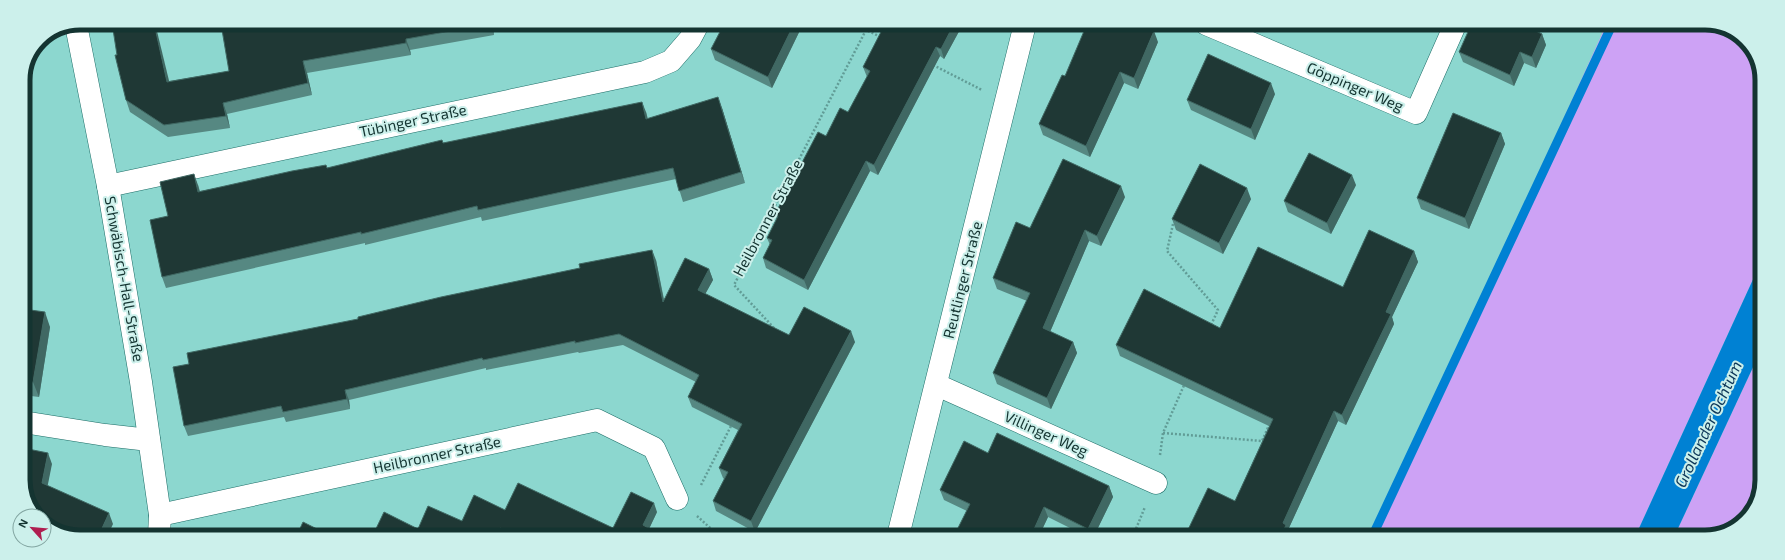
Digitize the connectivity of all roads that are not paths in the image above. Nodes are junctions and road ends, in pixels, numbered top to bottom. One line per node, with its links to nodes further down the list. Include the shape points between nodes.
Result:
1 (77, 30): 6 (street, Schwäbisch-Hall-Straße)
2 (695, 30): 6 (street, Tübinger Straße, via 671,61 645,72)
3 (1024, 30): 7 (street, Reutlinger Straße)
4 (1220, 30): 5 (street, Göppinger Weg, via 1416,113)
5 (1453, 30)
6 (108, 186): 9 (street, Schwäbisch-Hall-Straße, via 142,382)
7 (937, 385): 10 (street, Villinger Weg); 13 (street, Reutlinger Straße)
8 (30, 423): 9 (street)
9 (149, 440): 12 (street, Schwäbisch-Hall-Straße)
10 (1156, 483)
11 (677, 499): 12 (street, Heilbronner Straße, via 654,448 597,420)
12 (160, 525)
13 (900, 530)

